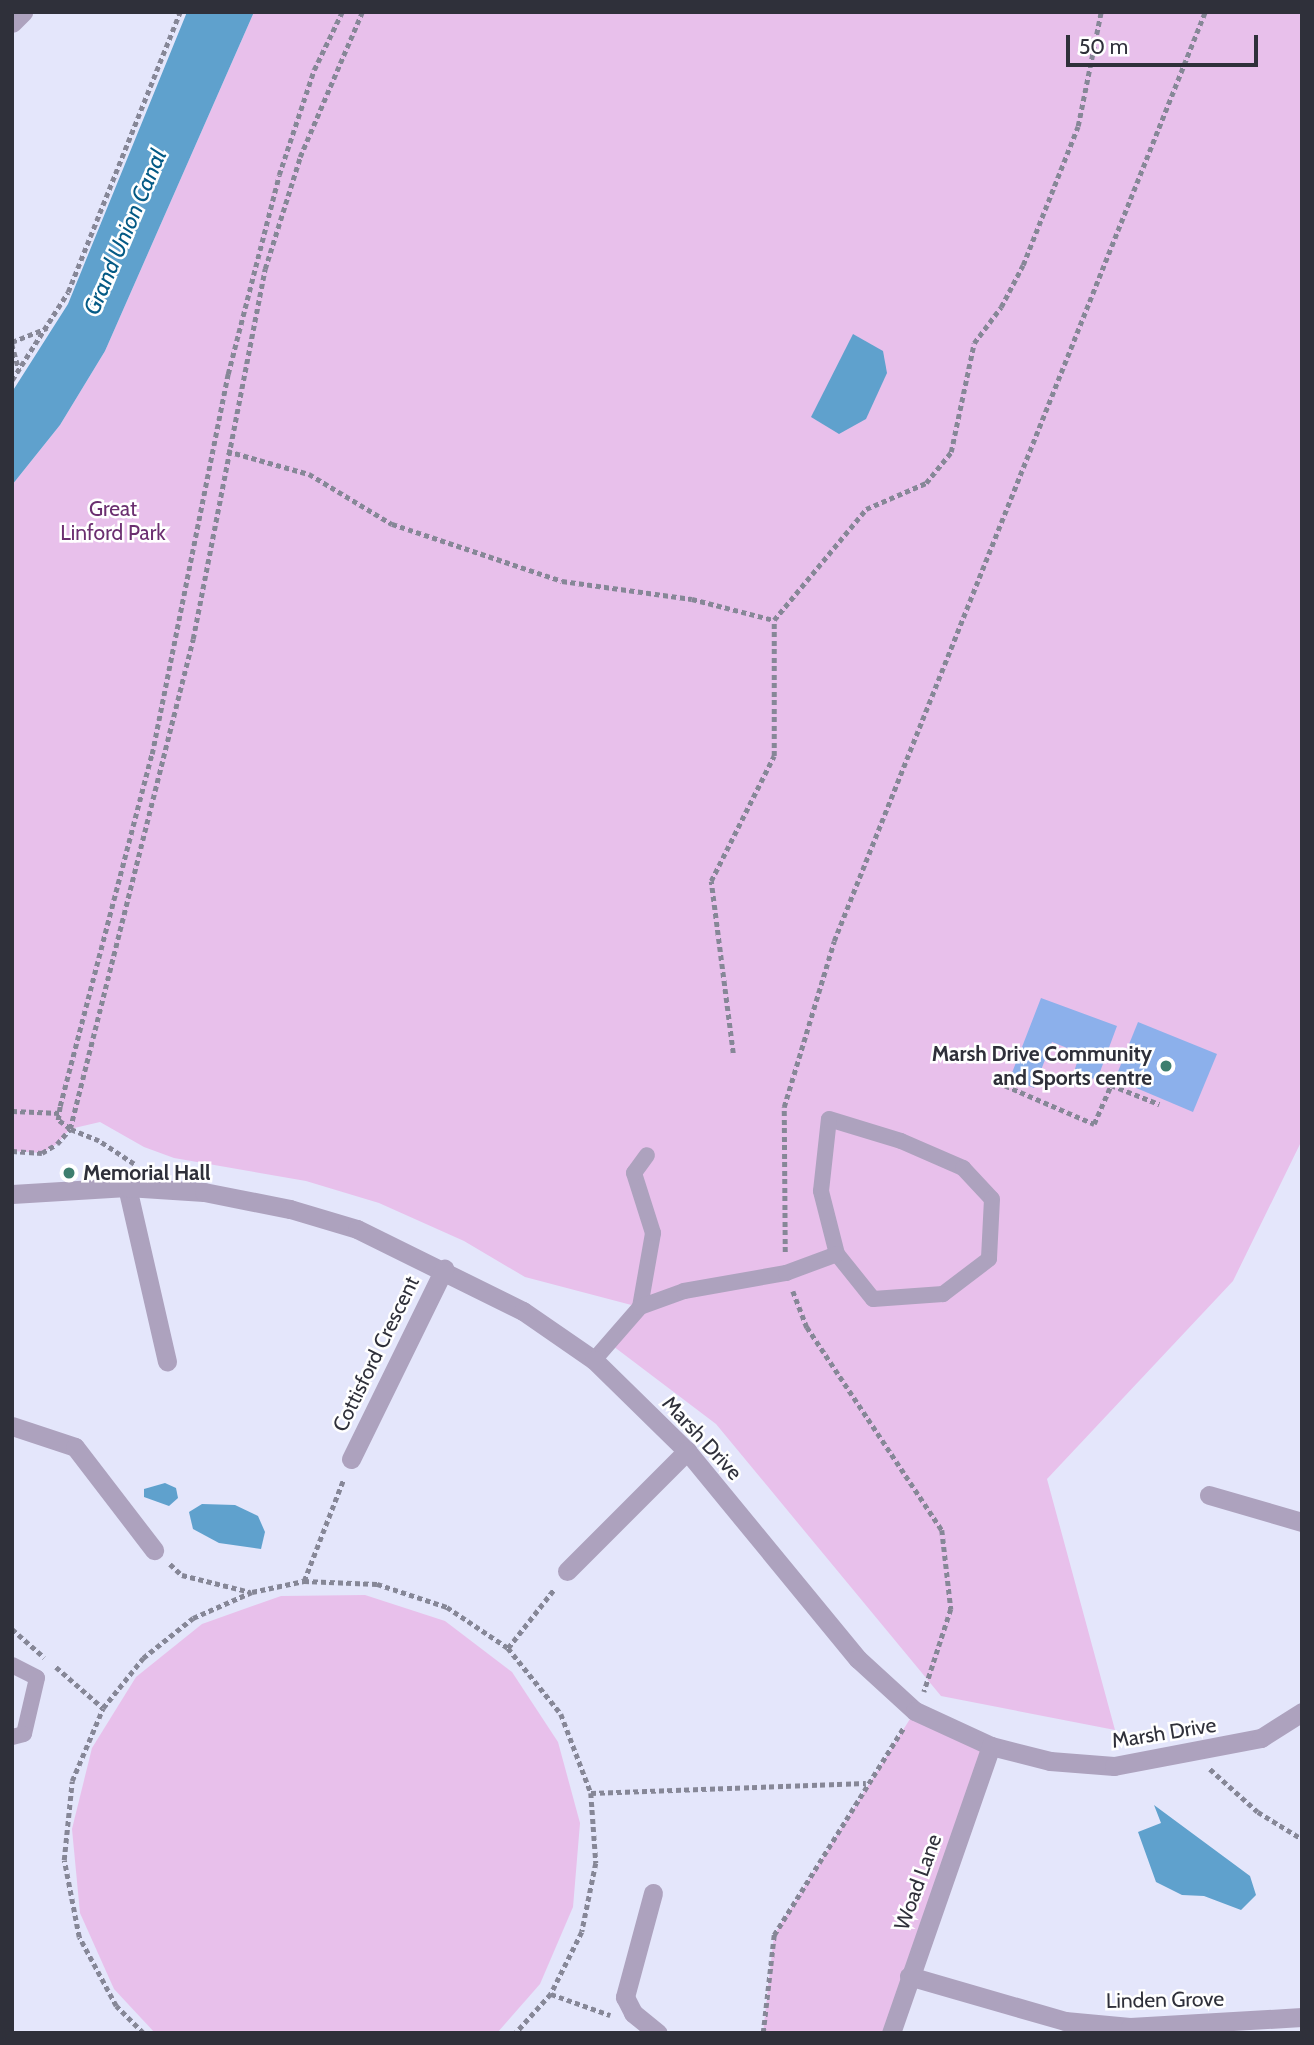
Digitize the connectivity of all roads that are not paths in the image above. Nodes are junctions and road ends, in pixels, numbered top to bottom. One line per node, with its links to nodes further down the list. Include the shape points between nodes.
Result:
1 (23, 12): 2 (street)
2 (12, 23)
3 (648, 1155): 8 (lane, via 634,1173 653,1233)
4 (127, 1187): 5 (street, Marsh Drive); 7 (street, Marsh Drive, via 204,1192 290,1209 357,1229); 10 (street)
5 (12, 1194)
6 (837, 1254): 6 (lane, via 873,1299 943,1294 989,1259 992,1199 963,1168 901,1140 829,1119 821,1191); 8 (lane, via 786,1273 684,1291)
7 (444, 1269): 9 (street, Marsh Drive, via 523,1311); 13 (street, Cottisford Crescent)
8 (639, 1307): 9 (lane)
9 (594, 1360): 12 (street, Marsh Drive)
10 (167, 1361)
11 (12, 1426): 16 (street, via 75,1447)
12 (688, 1451): 17 (street); 21 (street, Marsh Drive, via 858,1659 915,1711)
13 (351, 1459)
14 (1209, 1494): 15 (street)
15 (1302, 1522)
16 (154, 1550)
17 (567, 1571)
18 (12, 1665): 20 (lane, via 37,1678 24,1734)
19 (1302, 1712): 21 (street, Marsh Drive, via 1261,1738 1114,1766 1049,1761)
20 (12, 1737)
21 (990, 1746): 23 (street, Woad Lane)
22 (653, 1893): 25 (street, via 625,1997 633,2013)
23 (909, 1976): 24 (street, Linden Grove, via 1079,2022 1130,2027); 26 (street, Woad Lane)
24 (1302, 2017)
25 (658, 2033)
26 (891, 2033)

